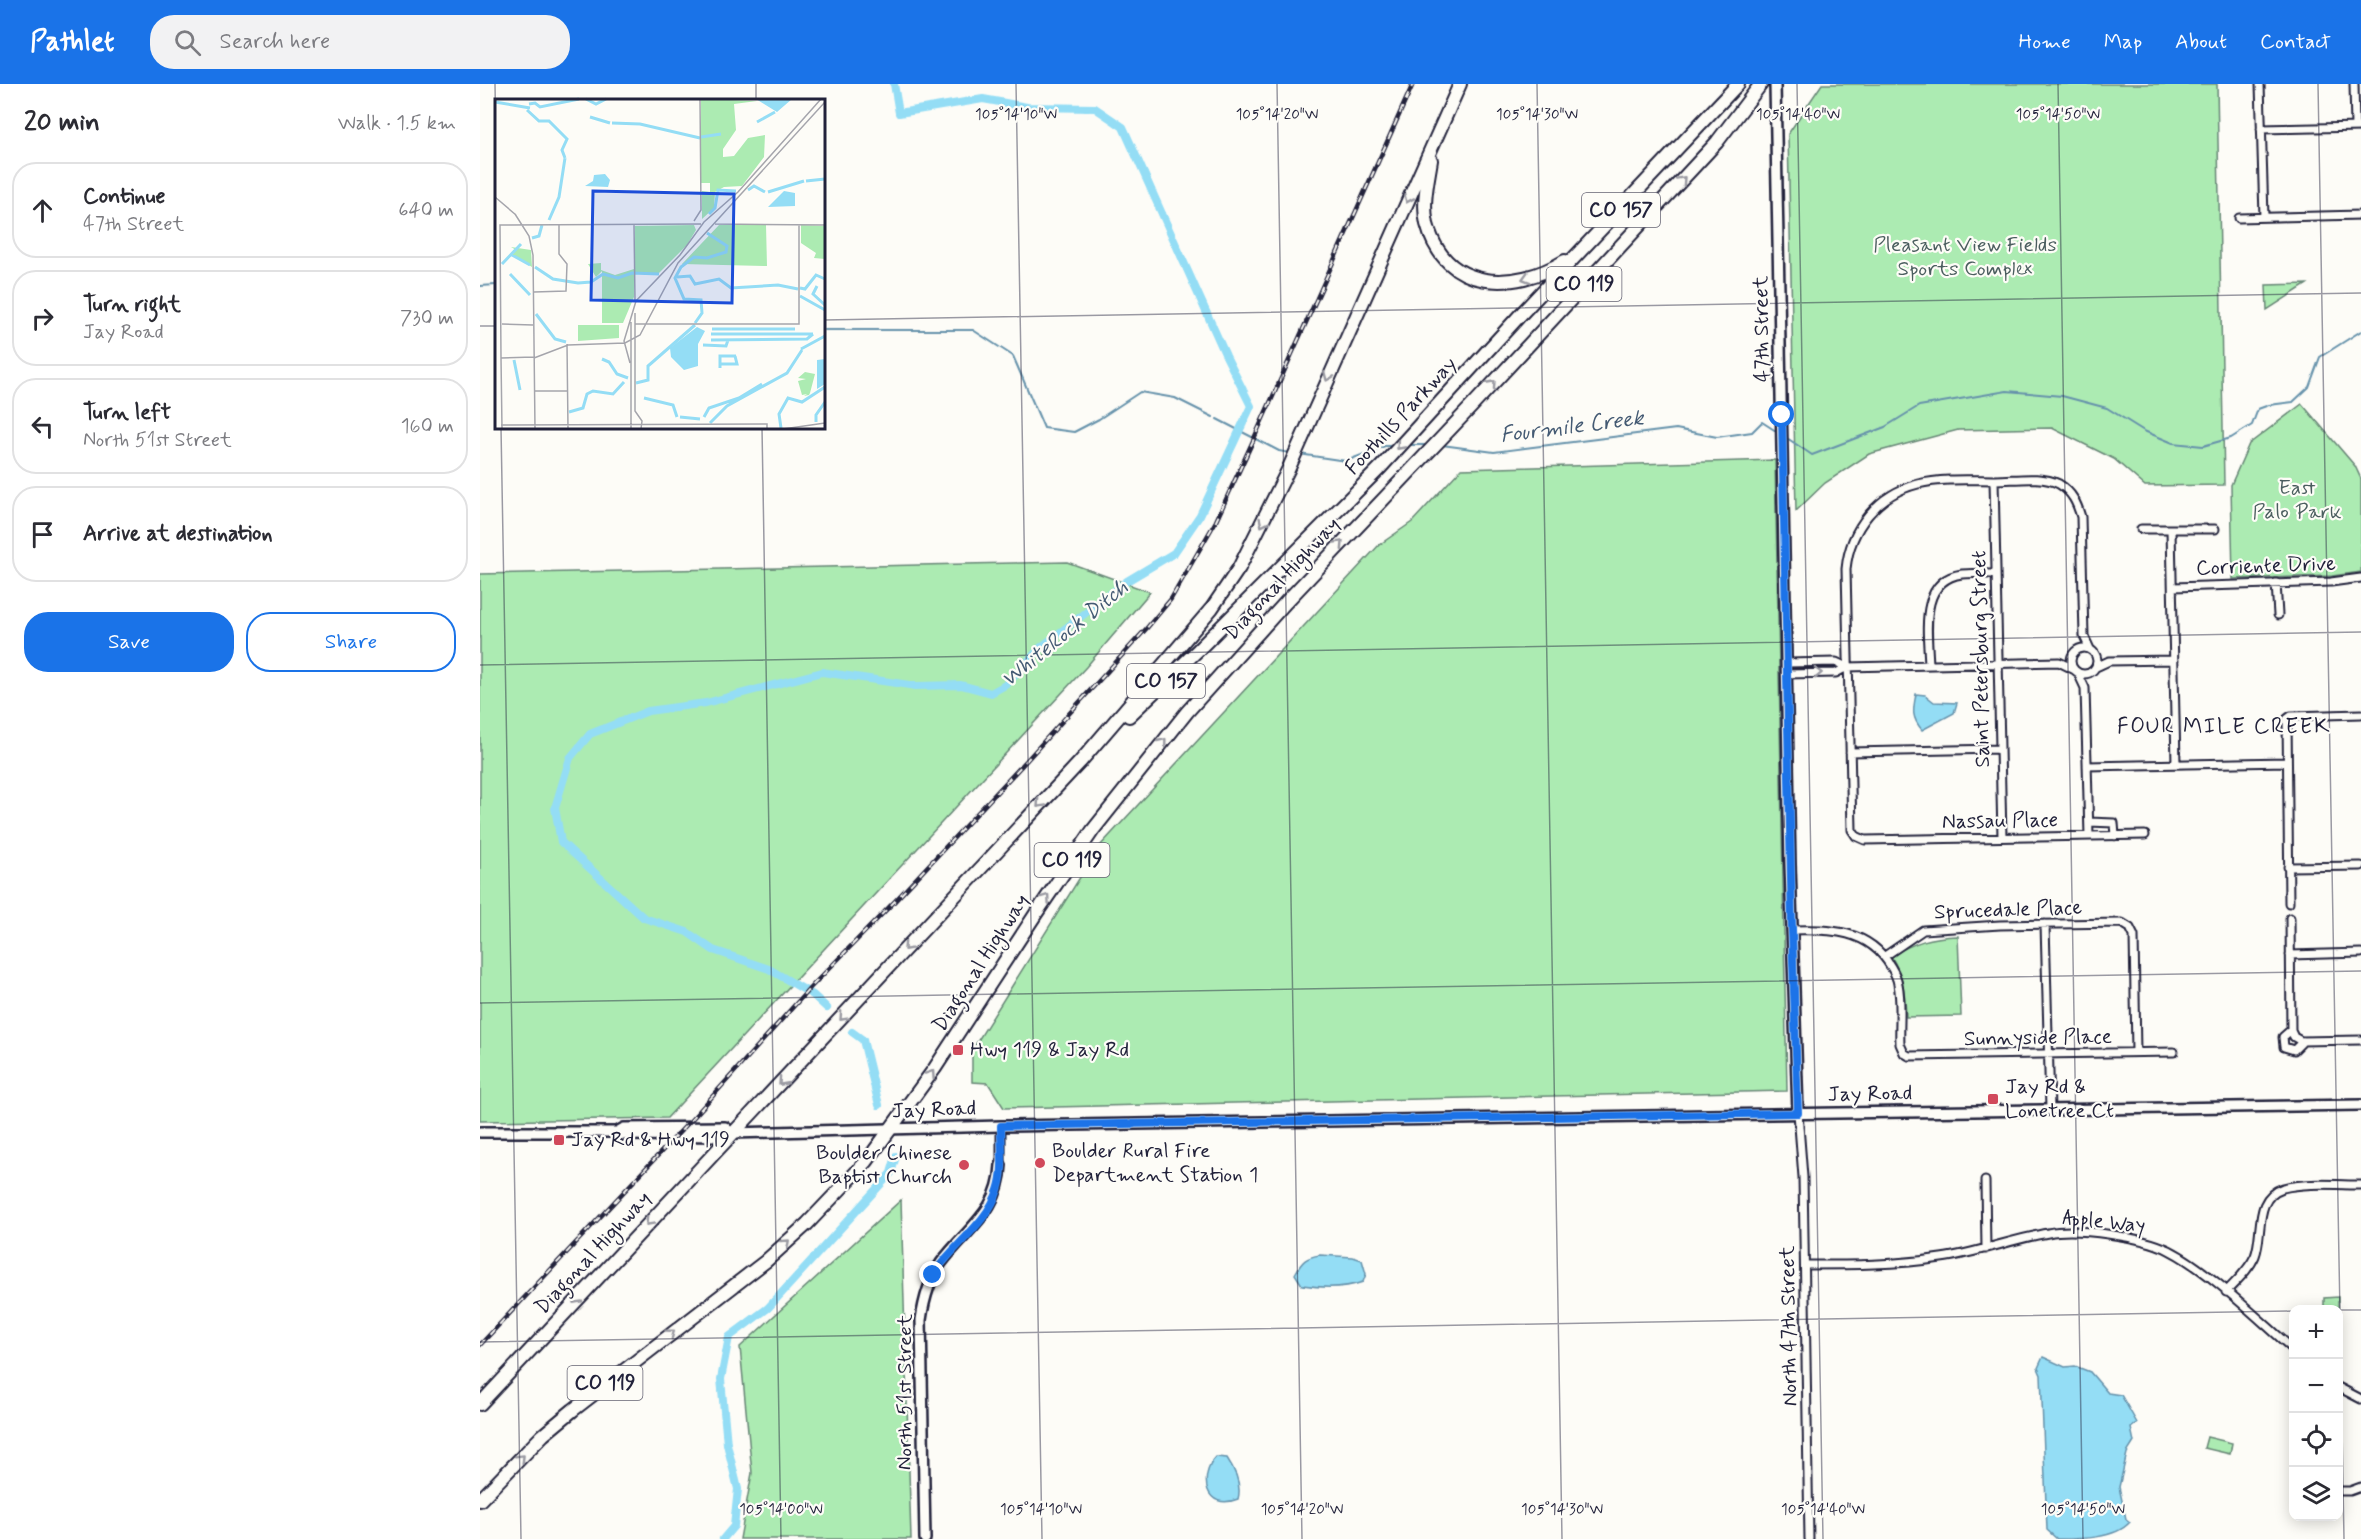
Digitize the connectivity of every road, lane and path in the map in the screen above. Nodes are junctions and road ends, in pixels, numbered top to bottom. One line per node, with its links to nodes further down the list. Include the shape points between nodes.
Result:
1 (1460, 84): 9 (highway, CO 119)
2 (1738, 84): 13 (highway, Foothills Parkway / CO 157)
3 (1761, 84): 68 (highway, Diagonal Highway / CO 119, one-way to 3, via 936,1068 1036,912 1120,795 1216,680 1717,142)
4 (1775, 84): 29 (street, 47th Street)
5 (2260, 84): 8 (street)
6 (2354, 84): 7 (street)
7 (2358, 127): 8 (street)
8 (2261, 129): 11 (street)
9 (1432, 146): 13 (highway, one-way to 9, via 1541,274 1512,282 1482,280 1455,267 1436,246 1427,222 1425,202); 40 (highway, CO 119, one-way to 40, via 1252,544 1206,615)
10 (2361, 215): 11 (street)
11 (2264, 217): 12 (street)
12 (2239, 218)
13 (1579, 253): 40 (highway, Foothills Parkway / CO 157, one-way to 40, via 1380,468)
14 (1994, 480): 18 (street, Saint Petersburg Street); 23 (street, via 2047,480 2066,489 2078,504); 32 (street, via 1918,484 1890,496 1869,514 1852,540 1847,559)
15 (2141, 529): 17 (street)
16 (2215, 529): 17 (street)
17 (2171, 530): 21 (street)
18 (1995, 573): 30 (street, Saint Petersburg Street); 31 (street, via 1962,574 1937,588 1928,608)
19 (2361, 578): 20 (street, Corriente Drive)
20 (2276, 583): 21 (street, Corriente Drive); 22 (street)
21 (2173, 587): 26 (street)
22 (2278, 615)
23 (2084, 636): 24 (street); 25 (street)
24 (2075, 652): 25 (street); 28 (street); 34 (street, via 2071,663)
25 (2093, 652): 27 (street); 33 (street, via 2097,660)
26 (2174, 660): 27 (street); 42 (street)
27 (2109, 661): 33 (street)
28 (2059, 662): 30 (street); 34 (street)
29 (1787, 663): 32 (street, via 1836,662); 35 (street, 47th Street)
30 (1998, 663): 31 (street); 38 (street, Saint Petersburg Street)
31 (1929, 665): 32 (street)
32 (1847, 667): 35 (street, one-way to 32, via 1836,673); 39 (street)
33 (2094, 670): 34 (street, via 2084,675); 36 (street)
34 (2076, 671): 36 (street)
35 (1787, 674): 54 (street, 47th Street)
36 (2085, 688): 43 (street)
37 (2361, 714): 41 (street, via 2291,716 2286,725)
38 (2000, 749): 39 (street); 48 (street, Saint Petersburg Street)
39 (1850, 752): 48 (street, Nassau Place, via 1851,821 1856,836 1865,840)
40 (1080, 762): 70 (highway, Diagonal Highway / CO 119, one-way to 70)
41 (2286, 762): 42 (street); 50 (street)
42 (2176, 764): 43 (street)
43 (2086, 766): 44 (street)
44 (2089, 822): 45 (street); 46 (street, via 2114,823)
45 (2089, 836): 46 (street, Nassau Place); 48 (street, Nassau Place)
46 (2115, 836): 47 (street, Nassau Place)
47 (2145, 836)
48 (2002, 837)
49 (2361, 866): 50 (street)
50 (2288, 867): 51 (street)
51 (2289, 903)
52 (2290, 918): 56 (street)
53 (2045, 924): 57 (street, Sprucedale Place, via 1923,930); 61 (street, Sprucedale Place, via 2122,923 2130,928 2134,936); 63 (street)
54 (1792, 930): 57 (street, via 1846,932 1867,941); 66 (street, 47th Street)
55 (2361, 953): 56 (street)
56 (2290, 955): 58 (street)
57 (1885, 956): 63 (street, Sunnyside Place, via 1899,986 1900,1044 1904,1053 1914,1057)
58 (2291, 1030): 60 (street); 60 (street, via 2283,1037 2284,1047 2294,1050)
59 (2361, 1040): 60 (street)
60 (2302, 1041)
61 (2136, 1052): 62 (street, Sunnyside Place); 63 (street, Sunnyside Place)
62 (2174, 1052)
63 (2049, 1053): 65 (street)
64 (2361, 1105): 65 (street, Jay Road)
65 (2050, 1109): 66 (street, Jay Road)
66 (1798, 1113): 67 (street, Jay Road); 75 (street, North 47th Street)
67 (1001, 1126): 68 (street, Jay Road); 71 (street, North 51st Street)
68 (891, 1129): 70 (street, Jay Road); 83 (highway, Diagonal Highway / CO 119, one-way to 68, via 543,1435 799,1232 867,1161)
69 (480, 1132): 70 (street, Jay Road, via 616,1132 649,1136)
70 (731, 1133): 80 (highway, Diagonal Highway / CO 119, one-way to 80)
71 (1002, 1165): 84 (street, North 51st Street, via 993,1202 933,1275 923,1304)
72 (1985, 1181): 74 (street)
73 (2361, 1185): 76 (street, via 2293,1186 2273,1194 2261,1211 2256,1254)
74 (1986, 1249): 75 (street, Apple Way, via 1912,1262); 76 (street, Apple Way, via 2064,1231 2128,1238 2151,1243 2184,1258)
75 (1805, 1265): 85 (street, North 47th Street)
76 (2226, 1292): 77 (street, Apple Way)
77 (2289, 1346)
78 (2343, 1390): 79 (street)
79 (2361, 1399)
80 (480, 1404)
81 (2361, 1487): 82 (street)
82 (2343, 1491)
83 (480, 1500)
84 (925, 1539)
85 (1809, 1539)

